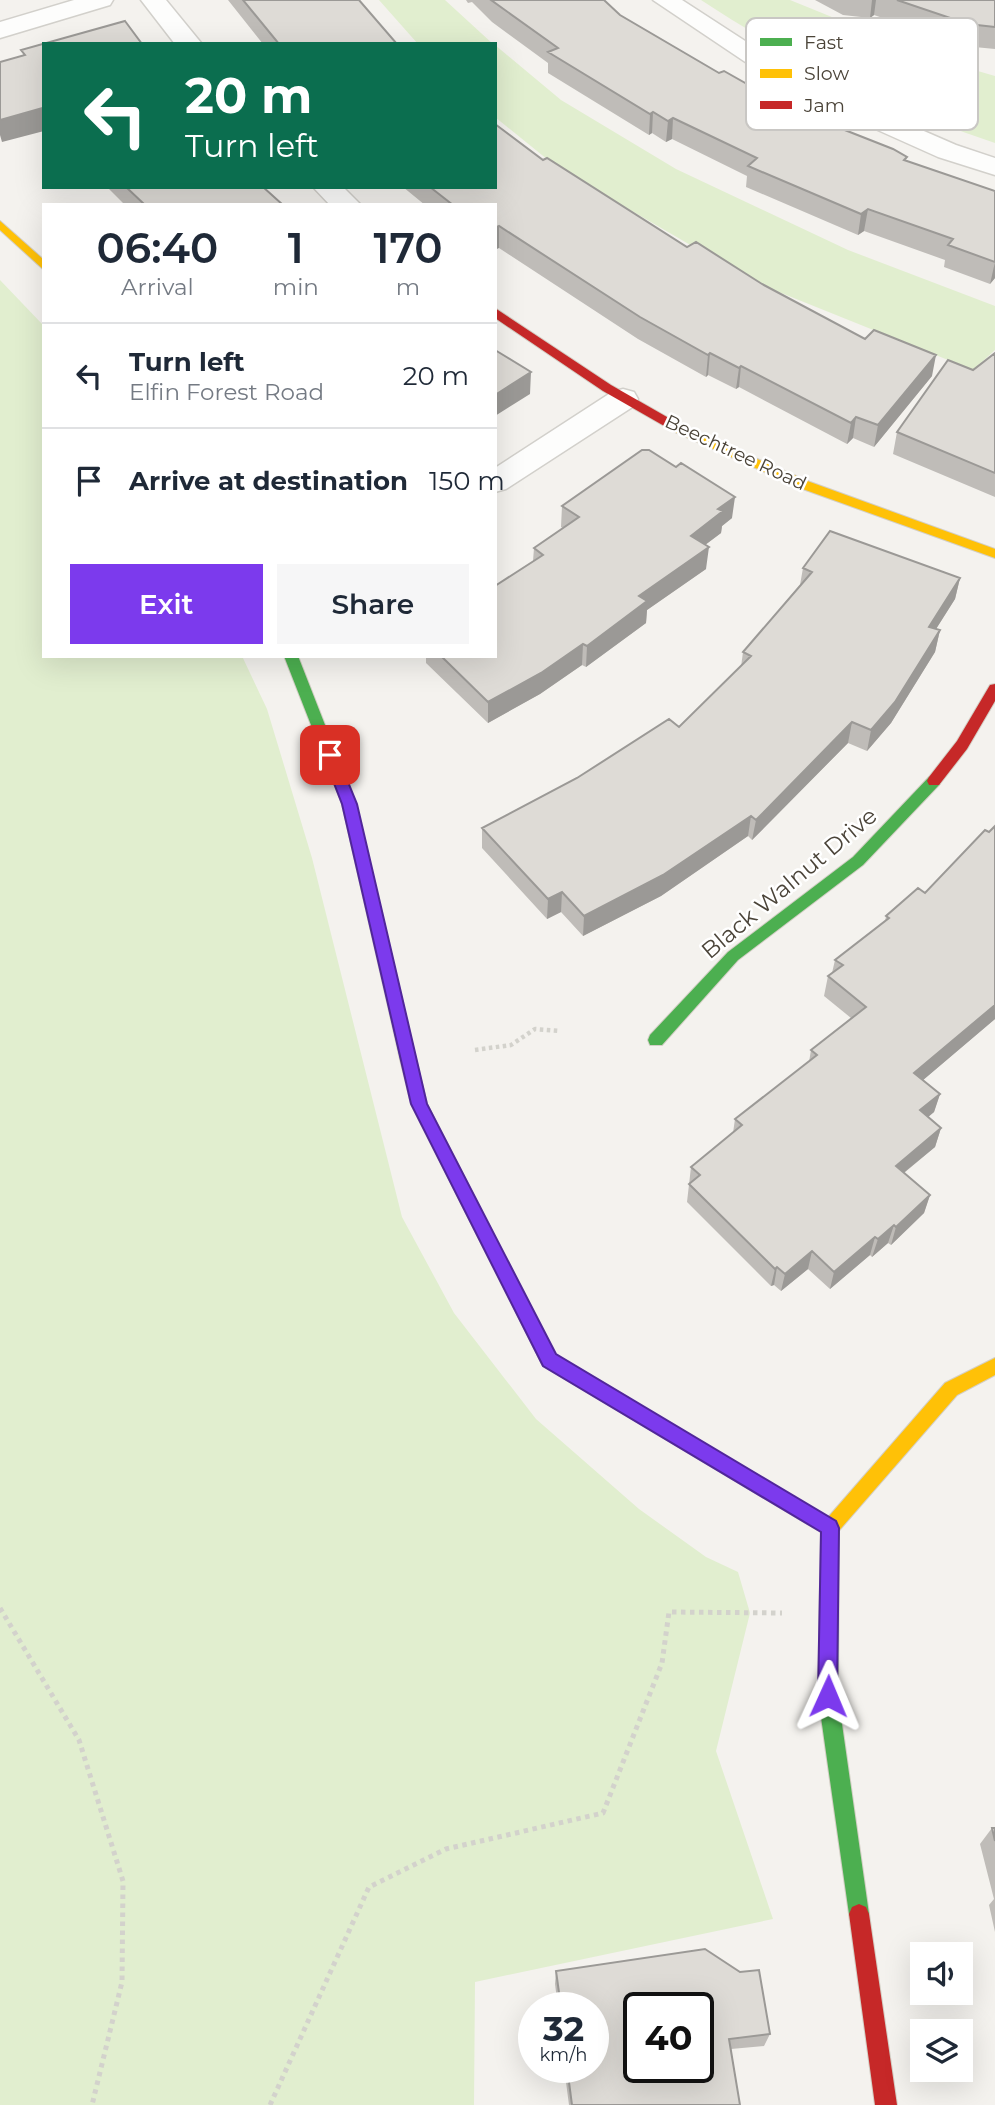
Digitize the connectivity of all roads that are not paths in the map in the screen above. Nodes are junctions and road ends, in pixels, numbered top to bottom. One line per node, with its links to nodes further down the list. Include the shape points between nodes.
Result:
1 (101, 0): 4 (street)
2 (153, 0): 5 (street)
3 (664, 0): 6 (street)
4 (0, 30)
5 (187, 42)
6 (746, 53)
7 (899, 130): 8 (street)
8 (995, 167)
9 (328, 189): 10 (street)
10 (344, 203)
11 (0, 224): 12 (street)
12 (42, 265)
13 (497, 313): 14 (street, Beechtree Road)
14 (623, 399): 15 (street); 16 (street, Beechtree Road, via 826,494)
15 (497, 481)
16 (995, 554)
17 (292, 658): 21 (street, via 349,804 419,1104 550,1360)
18 (995, 689): 19 (street, Black Walnut Drive, via 962,745 924,794 858,861 733,956)
19 (656, 1040)
20 (995, 1367): 21 (street, via 951,1389)
21 (830, 1528): 22 (street, via 828,1696)
22 (886, 2105)

